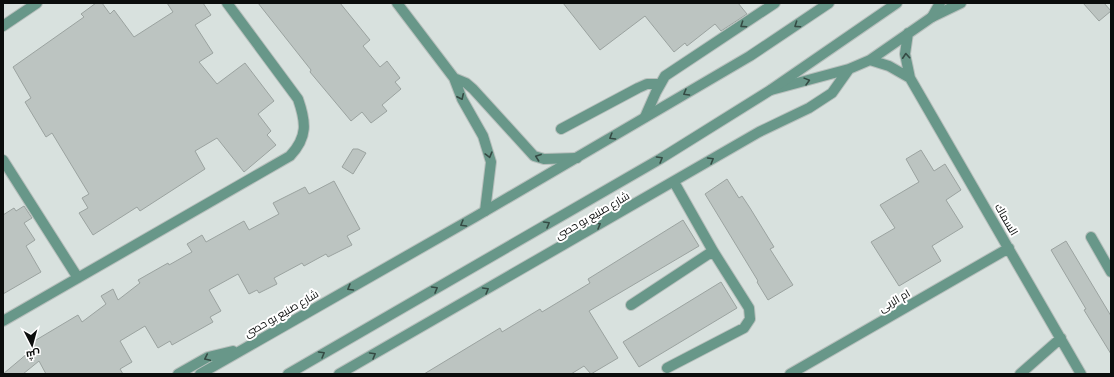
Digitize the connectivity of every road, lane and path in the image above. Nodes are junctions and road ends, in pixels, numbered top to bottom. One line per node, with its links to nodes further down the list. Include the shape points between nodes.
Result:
1 (37, 3): 10 (street)
2 (227, 3): 28 (street, via 298,100 304,130 300,145 290,156)
3 (397, 3): 14 (street)
4 (775, 3): 16 (street, one-way to 16, via 665,76)
5 (829, 3): 18 (street, شارع صنيع بو حصى, one-way to 18, via 750,56)
6 (897, 3): 17 (street, شارع صنيع بو حصى)
7 (940, 3): 9 (street)
8 (961, 3): 9 (street, شارع صنيع بو حصى)
9 (932, 17): 11 (street, شارع صنيع بو حصى)
10 (3, 26)
11 (908, 33): 12 (street, شارع صنيع بو حصى); 15 (street, السماك, one-way to 11, via 905,54)
12 (870, 60): 13 (street, شارع صنيع بو حصى); 15 (street, via 889,66)
13 (849, 69): 17 (street, شارع صنيع بو حصى, one-way to 13); 22 (street, شارع صنيع بو حصى, one-way to 13, via 758,132 827,97)
14 (454, 78): 20 (street, one-way to 14, via 544,159 534,156 473,89); 23 (street, one-way to 23, via 482,136 491,162)
15 (910, 78): 25 (street, السماك)
16 (660, 84): 18 (street); 19 (street, via 647,84 638,88)
17 (769, 91): 37 (street, شارع صنيع بو حصى, one-way to 17, via 660,159)
18 (645, 117): 20 (street, شارع صنيع بو حصى, one-way to 20)
19 (561, 129)
20 (577, 158): 23 (street, شارع صنيع بو حصى)
21 (3, 160): 28 (street)
22 (674, 182): 26 (street); 38 (street, شارع صنيع بو حصى, one-way to 22)
23 (485, 211): 32 (street, شارع صنيع بو حصى, one-way to 32)
24 (1091, 237): 27 (street)
25 (1009, 248): 31 (street, السماك); 33 (street, ام الربى)
26 (713, 251): 29 (street); 34 (street, via 749,308 750,319 744,328)
27 (1111, 272)
28 (78, 278): 30 (street)
29 (631, 305)
30 (3, 321)
31 (1061, 338): 41 (street); 42 (street, السماك)
32 (239, 350): 35 (street, one-way to 35, via 208,357); 36 (street, شارع صنيع بو حصى)
33 (806, 365): 39 (street, ام الربى); 40 (street)
34 (667, 368)
35 (178, 374)
36 (200, 374)
37 (288, 374)
38 (339, 374)
39 (790, 374)
40 (812, 374)
41 (1020, 374)
42 (1081, 374)

